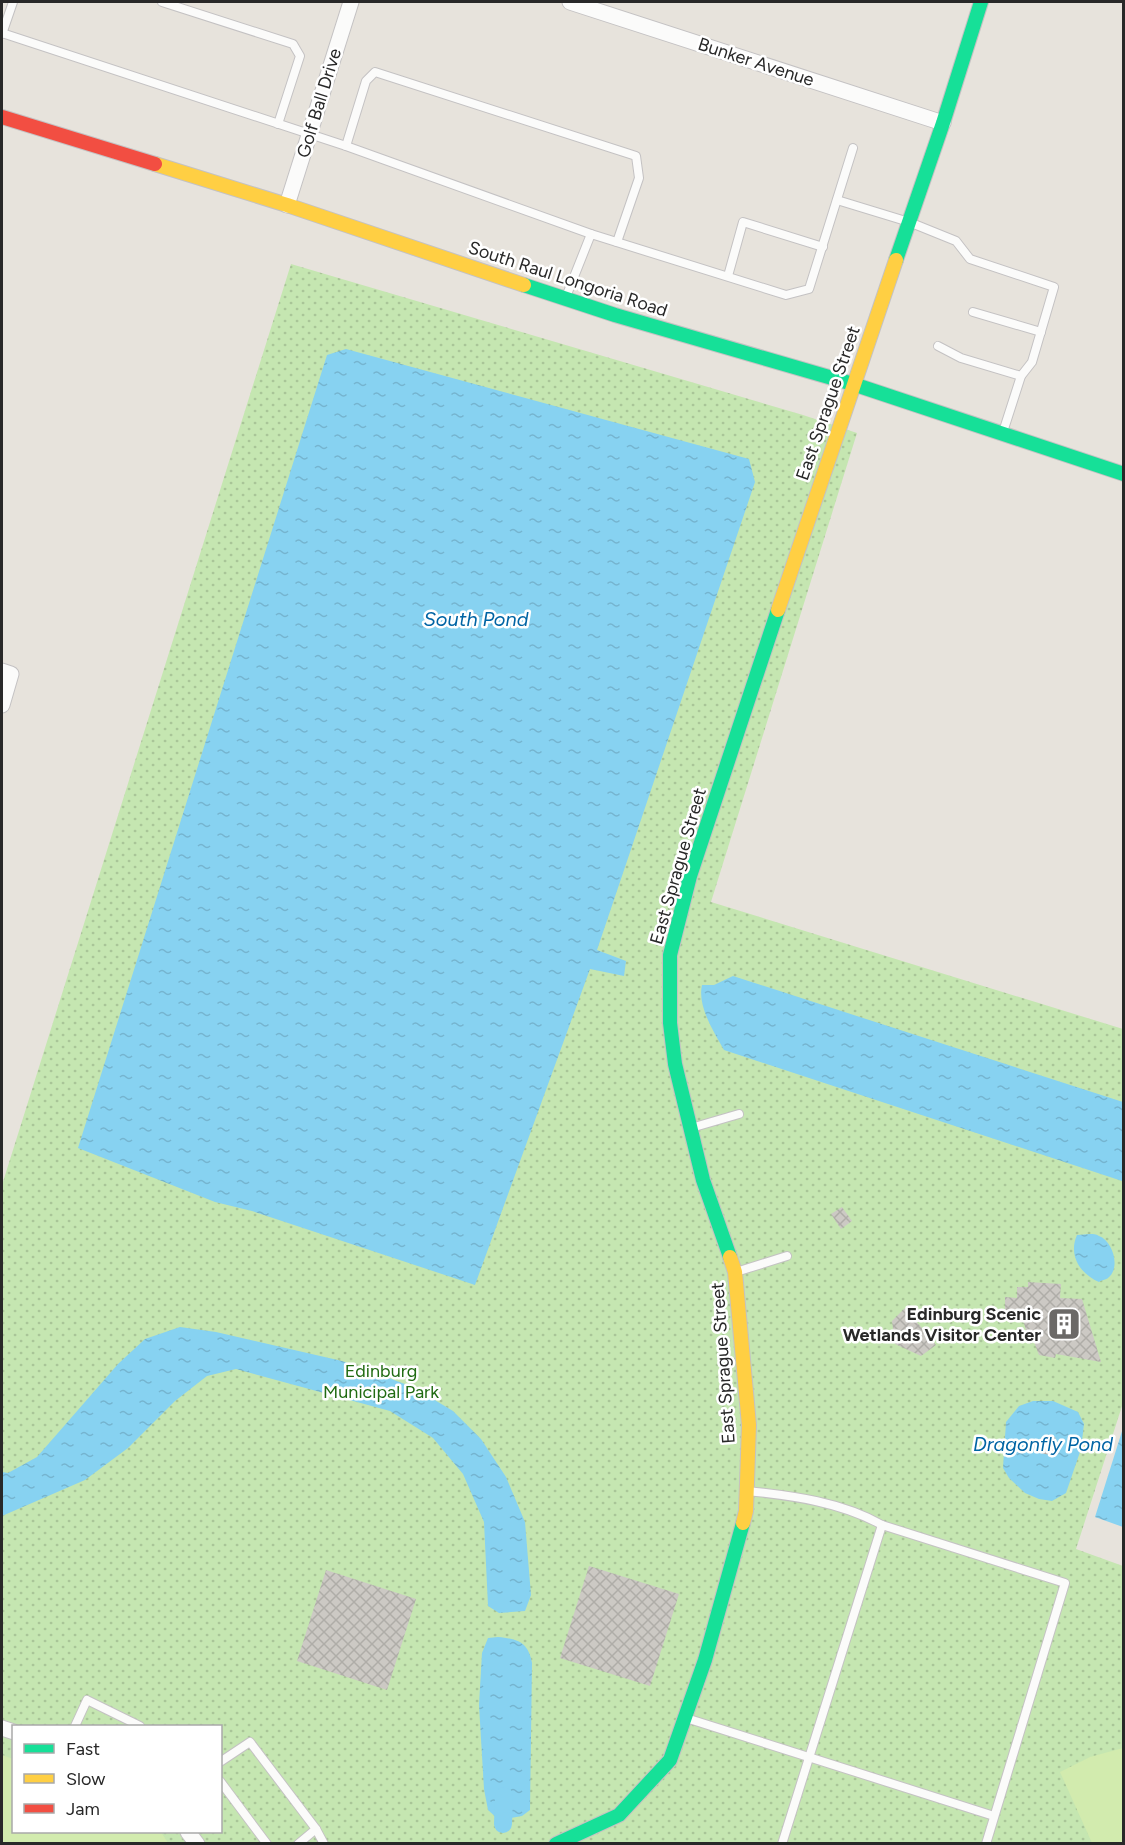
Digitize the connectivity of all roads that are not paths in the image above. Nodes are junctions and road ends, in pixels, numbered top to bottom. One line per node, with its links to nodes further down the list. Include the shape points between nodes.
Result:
1 (12, 2): 6 (lane)
2 (162, 2): 9 (lane, via 293,44 300,56)
3 (351, 2): 10 (street, Golf Ball Drive)
4 (570, 2): 8 (street, Bunker Avenue)
5 (981, 2): 8 (street, East Sprague Street)
6 (2, 34): 9 (lane)
7 (2, 117): 14 (street, South Raul Longoria Road)
8 (943, 123): 15 (street, East Sprague Street)
9 (278, 124): 10 (lane)
10 (309, 134): 11 (lane); 14 (street, Golf Ball Drive)
11 (346, 146): 16 (lane); 17 (lane, via 366,81 375,72 636,156 639,178)
12 (853, 148): 13 (lane)
13 (837, 200): 15 (lane); 18 (lane)
14 (287, 206): 20 (street, South Raul Longoria Road)
15 (909, 222): 22 (lane, via 956,241 970,259 1054,287); 25 (street, East Sprague Street)
16 (591, 234): 17 (lane); 20 (lane)
17 (617, 242): 19 (lane)
18 (823, 247): 19 (lane, via 810,289 786,295); 19 (lane, via 743,222)
19 (728, 276)
20 (566, 298): 25 (street, South Raul Longoria Road)
21 (974, 312): 22 (lane)
22 (1041, 333): 24 (lane, via 1032,363)
23 (938, 346): 24 (lane, via 961,358)
24 (1021, 376): 26 (lane)
25 (853, 384): 26 (street, South Raul Longoria Road); 31 (street, East Sprague Street, via 690,876 670,956 670,1023 675,1064)
26 (1002, 434): 27 (street, South Raul Longoria Road)
27 (1124, 474)
28 (2, 671): 29 (street, via 11,674)
29 (2, 705)
30 (739, 1114): 31 (lane)
31 (691, 1128): 33 (street, East Sprague Street, via 703,1180)
32 (787, 1256): 33 (lane)
33 (735, 1272): 34 (street, East Sprague Street, via 749,1425)
34 (747, 1491): 35 (lane, via 829,1504 863,1514); 36 (street, East Sprague Street, via 743,1522)
35 (882, 1525): 39 (lane); 42 (lane, via 1065,1583)
36 (685, 1718): 39 (lane); 47 (street, East Sprague Street, via 670,1760 619,1815)
37 (75, 1725): 38 (lane, via 87,1700)
38 (138, 1725)
39 (810, 1757): 42 (lane); 48 (lane)
40 (222, 1761): 43 (lane, via 250,1742)
41 (222, 1784): 44 (lane)
42 (994, 1816): 49 (lane)
43 (316, 1829): 45 (lane); 46 (lane)
44 (267, 1844)
45 (297, 1844)
46 (324, 1844)
47 (556, 1844)
48 (782, 1844)
49 (986, 1844)

